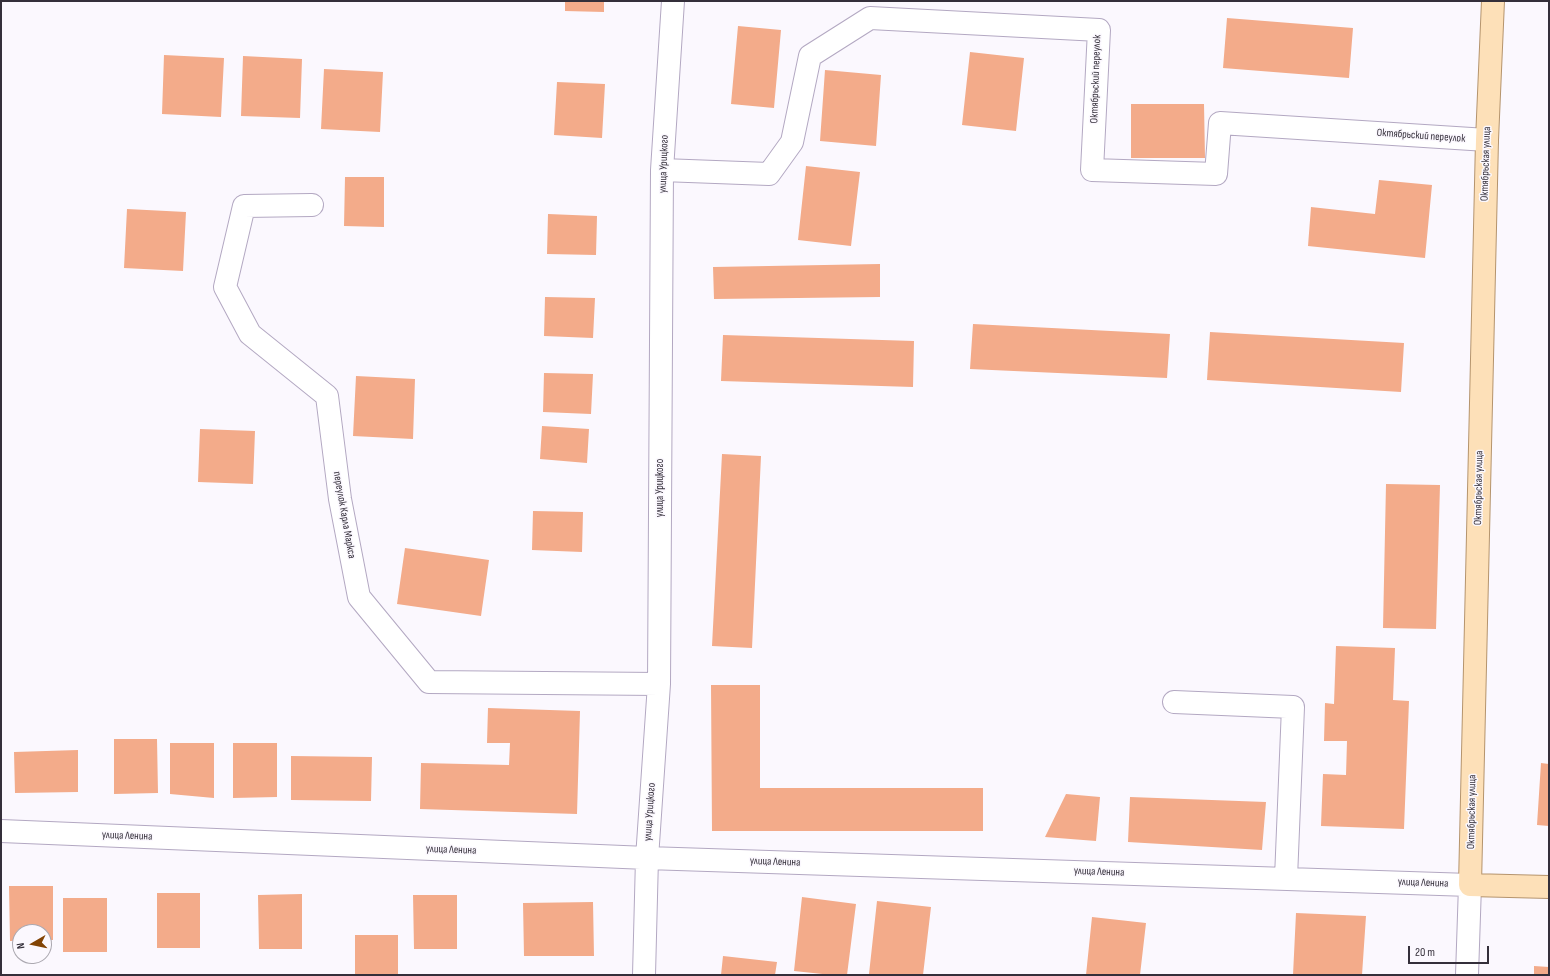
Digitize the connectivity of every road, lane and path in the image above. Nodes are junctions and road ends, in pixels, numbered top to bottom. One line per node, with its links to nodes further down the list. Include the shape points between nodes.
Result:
1 (673, 1): 4 (street, улица Урицкого)
2 (1493, 1): 3 (main road, Октябрьская улица)
3 (1487, 140): 4 (street, Октябрьский переулок, via 1220,123 1216,174 1092,170 1099,30 870,18 810,56 792,142 769,174); 11 (main road, Октябрьская улица)
4 (662, 170): 6 (street, улица Урицкого)
5 (312, 205): 6 (street, переулок Карла Маркса, via 244,206 225,287 250,334 327,396 340,499 359,597 429,682)
6 (659, 684): 9 (street, улица Урицкого)
7 (1174, 702): 10 (street, via 1293,707)
8 (1, 831): 9 (street, улица Ленина)
9 (647, 858): 10 (street, улица Ленина); 13 (street, улица Урицкого)
10 (1286, 878): 11 (street, улица Ленина)
11 (1470, 885): 12 (main road, улица Ленина); 14 (street, Октябрьская улица)
12 (1549, 887)
13 (644, 975)
14 (1468, 975)

